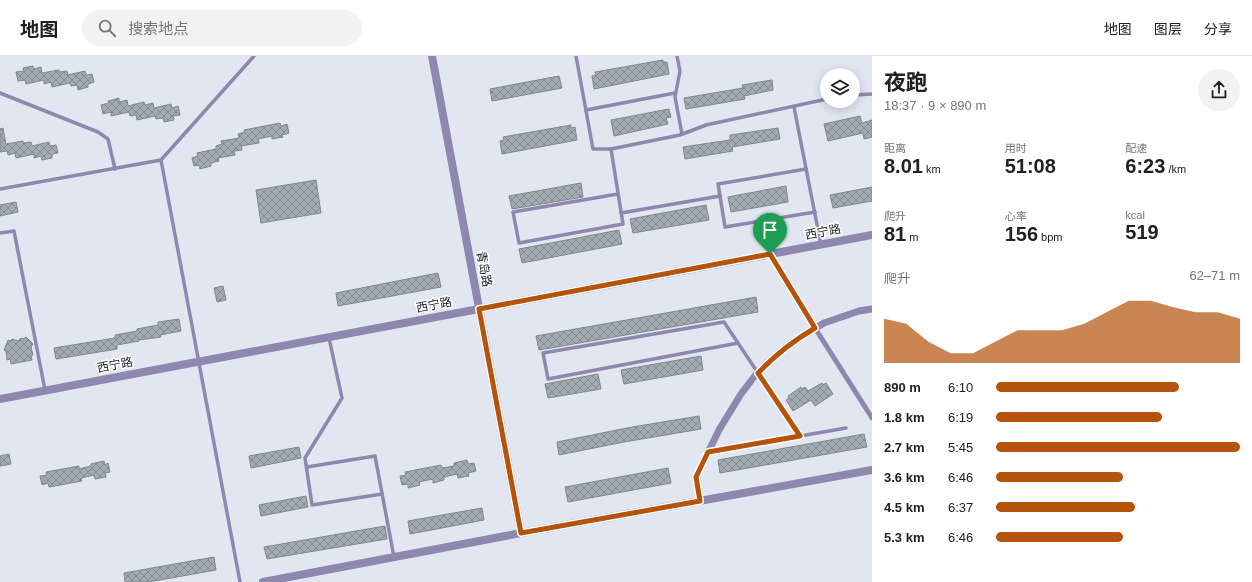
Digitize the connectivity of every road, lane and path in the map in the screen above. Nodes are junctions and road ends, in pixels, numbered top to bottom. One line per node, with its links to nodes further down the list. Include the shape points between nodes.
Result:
1 (254, 56): 14 (lane)
2 (432, 56): 26 (street, 青岛路)
3 (576, 56): 11 (lane)
4 (677, 56): 6 (lane, via 680,71)
5 (0, 93): 15 (lane, via 98,132 108,139)
6 (676, 93): 11 (lane); 12 (lane)
7 (872, 94): 8 (lane)
8 (860, 95)
9 (820, 101): 10 (lane)
10 (794, 107): 12 (lane, via 706,125); 16 (lane)
11 (586, 110): 13 (lane, via 593,149)
12 (682, 134): 13 (lane)
13 (611, 150): 18 (lane)
14 (161, 160): 15 (lane); 31 (lane)
15 (115, 169): 17 (lane)
16 (806, 169): 19 (lane, via 718,184); 20 (lane)
17 (0, 189)
18 (618, 194): 21 (lane); 21 (lane, via 513,212 519,243 623,224)
19 (720, 196): 20 (lane, via 725,227); 21 (lane)
20 (814, 212): 24 (lane)
21 (621, 213)
22 (0, 233): 33 (lane, via 14,232)
23 (872, 235): 24 (street, 西宁路)
24 (821, 245): 25 (street, 西宁路)
25 (770, 254): 26 (street, 西宁路); 28 (street)
26 (479, 309): 29 (street, 西宁路); 43 (street, 青岛路)
27 (872, 309): 28 (street, via 859,311)
28 (815, 328): 32 (street, via 791,343); 35 (street)
29 (328, 337): 31 (street, 西宁路); 39 (lane, via 342,398 305,458)
30 (738, 343): 30 (lane, via 724,322 543,353 548,379); 32 (lane)
31 (199, 361): 33 (street, 西宁路); 45 (lane)
32 (758, 373): 37 (lane); 38 (street, via 741,394)
33 (45, 390): 34 (street, 西宁路)
34 (0, 399)
35 (872, 418)
36 (846, 428): 37 (lane)
37 (800, 436): 38 (lane)
38 (708, 452): 42 (street, via 696,477)
39 (307, 467): 41 (lane, via 376,456); 41 (lane, via 312,505)
40 (872, 470): 42 (street)
41 (382, 494): 44 (lane)
42 (700, 501): 43 (street)
43 (521, 533): 44 (street)
44 (394, 557): 46 (street)
45 (240, 582)
46 (263, 582)

